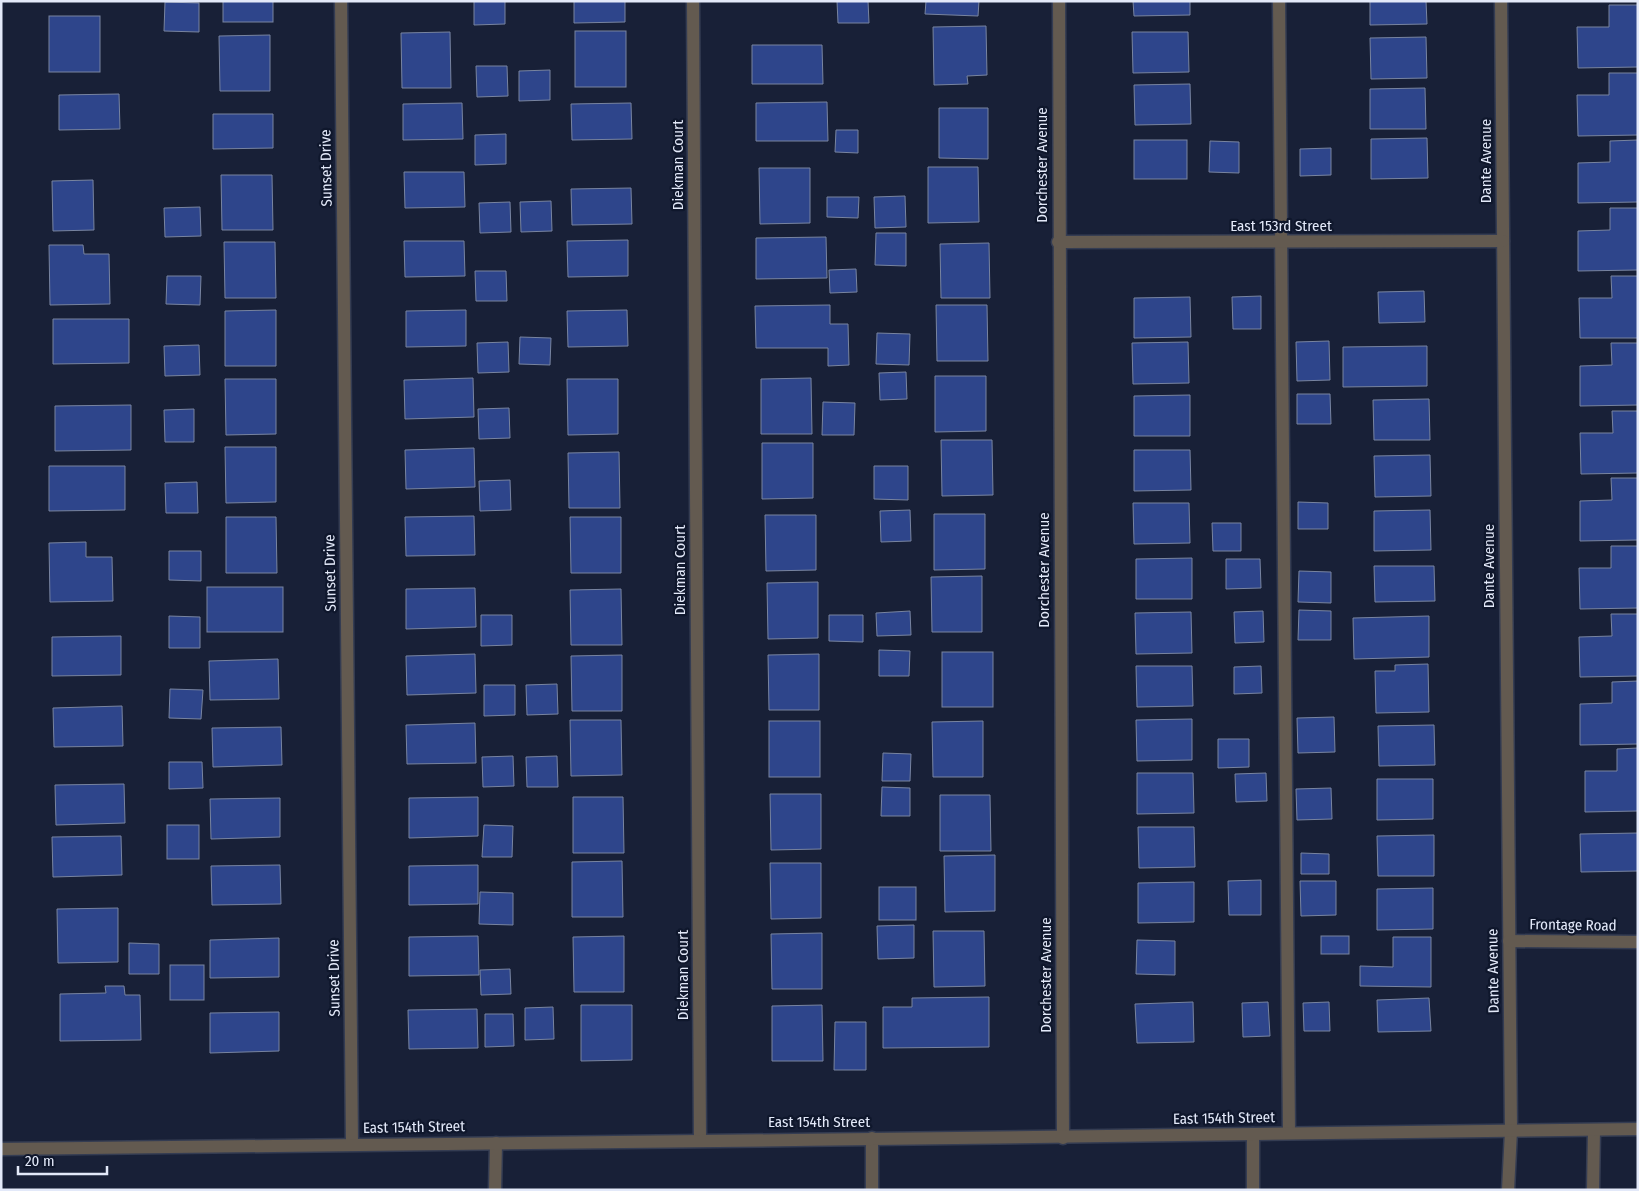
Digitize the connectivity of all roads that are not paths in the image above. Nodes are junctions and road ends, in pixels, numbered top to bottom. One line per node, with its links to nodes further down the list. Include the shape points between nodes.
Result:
1 (341, 1): 20 (street, Sunset Drive)
2 (693, 1): 18 (street, Diekman Court)
3 (1058, 1): 6 (street, Dorchester Avenue)
4 (1279, 1): 7 (street)
5 (1501, 1): 8 (street, Dante Avenue)
6 (1058, 242): 7 (street, East 153rd Street); 17 (street, Dorchester Avenue)
7 (1281, 242): 8 (street, East 153rd Street); 15 (street)
8 (1503, 242): 9 (street, Dante Avenue)
9 (1509, 941): 10 (street, Frontage Road); 12 (street, Dante Avenue)
10 (1638, 942)
11 (1638, 1129): 13 (street, East 154th Street)
12 (1511, 1130): 13 (street, East 154th Street); 15 (street, East 154th Street); 25 (street, Dante Avenue)
13 (1594, 1130): 26 (street)
14 (1253, 1134): 15 (street, East 154th Street); 17 (street, East 154th Street); 24 (street)
15 (1289, 1134)
16 (872, 1138): 17 (street, East 154th Street); 18 (street, East 154th Street); 23 (street)
17 (1063, 1138)
18 (700, 1139): 19 (street, East 154th Street)
19 (496, 1143): 20 (street, East 154th Street); 22 (street)
20 (352, 1144): 21 (street, East 154th Street)
21 (1, 1149)
22 (495, 1190)
23 (872, 1190)
24 (1253, 1190)
25 (1508, 1190)
26 (1593, 1190)

